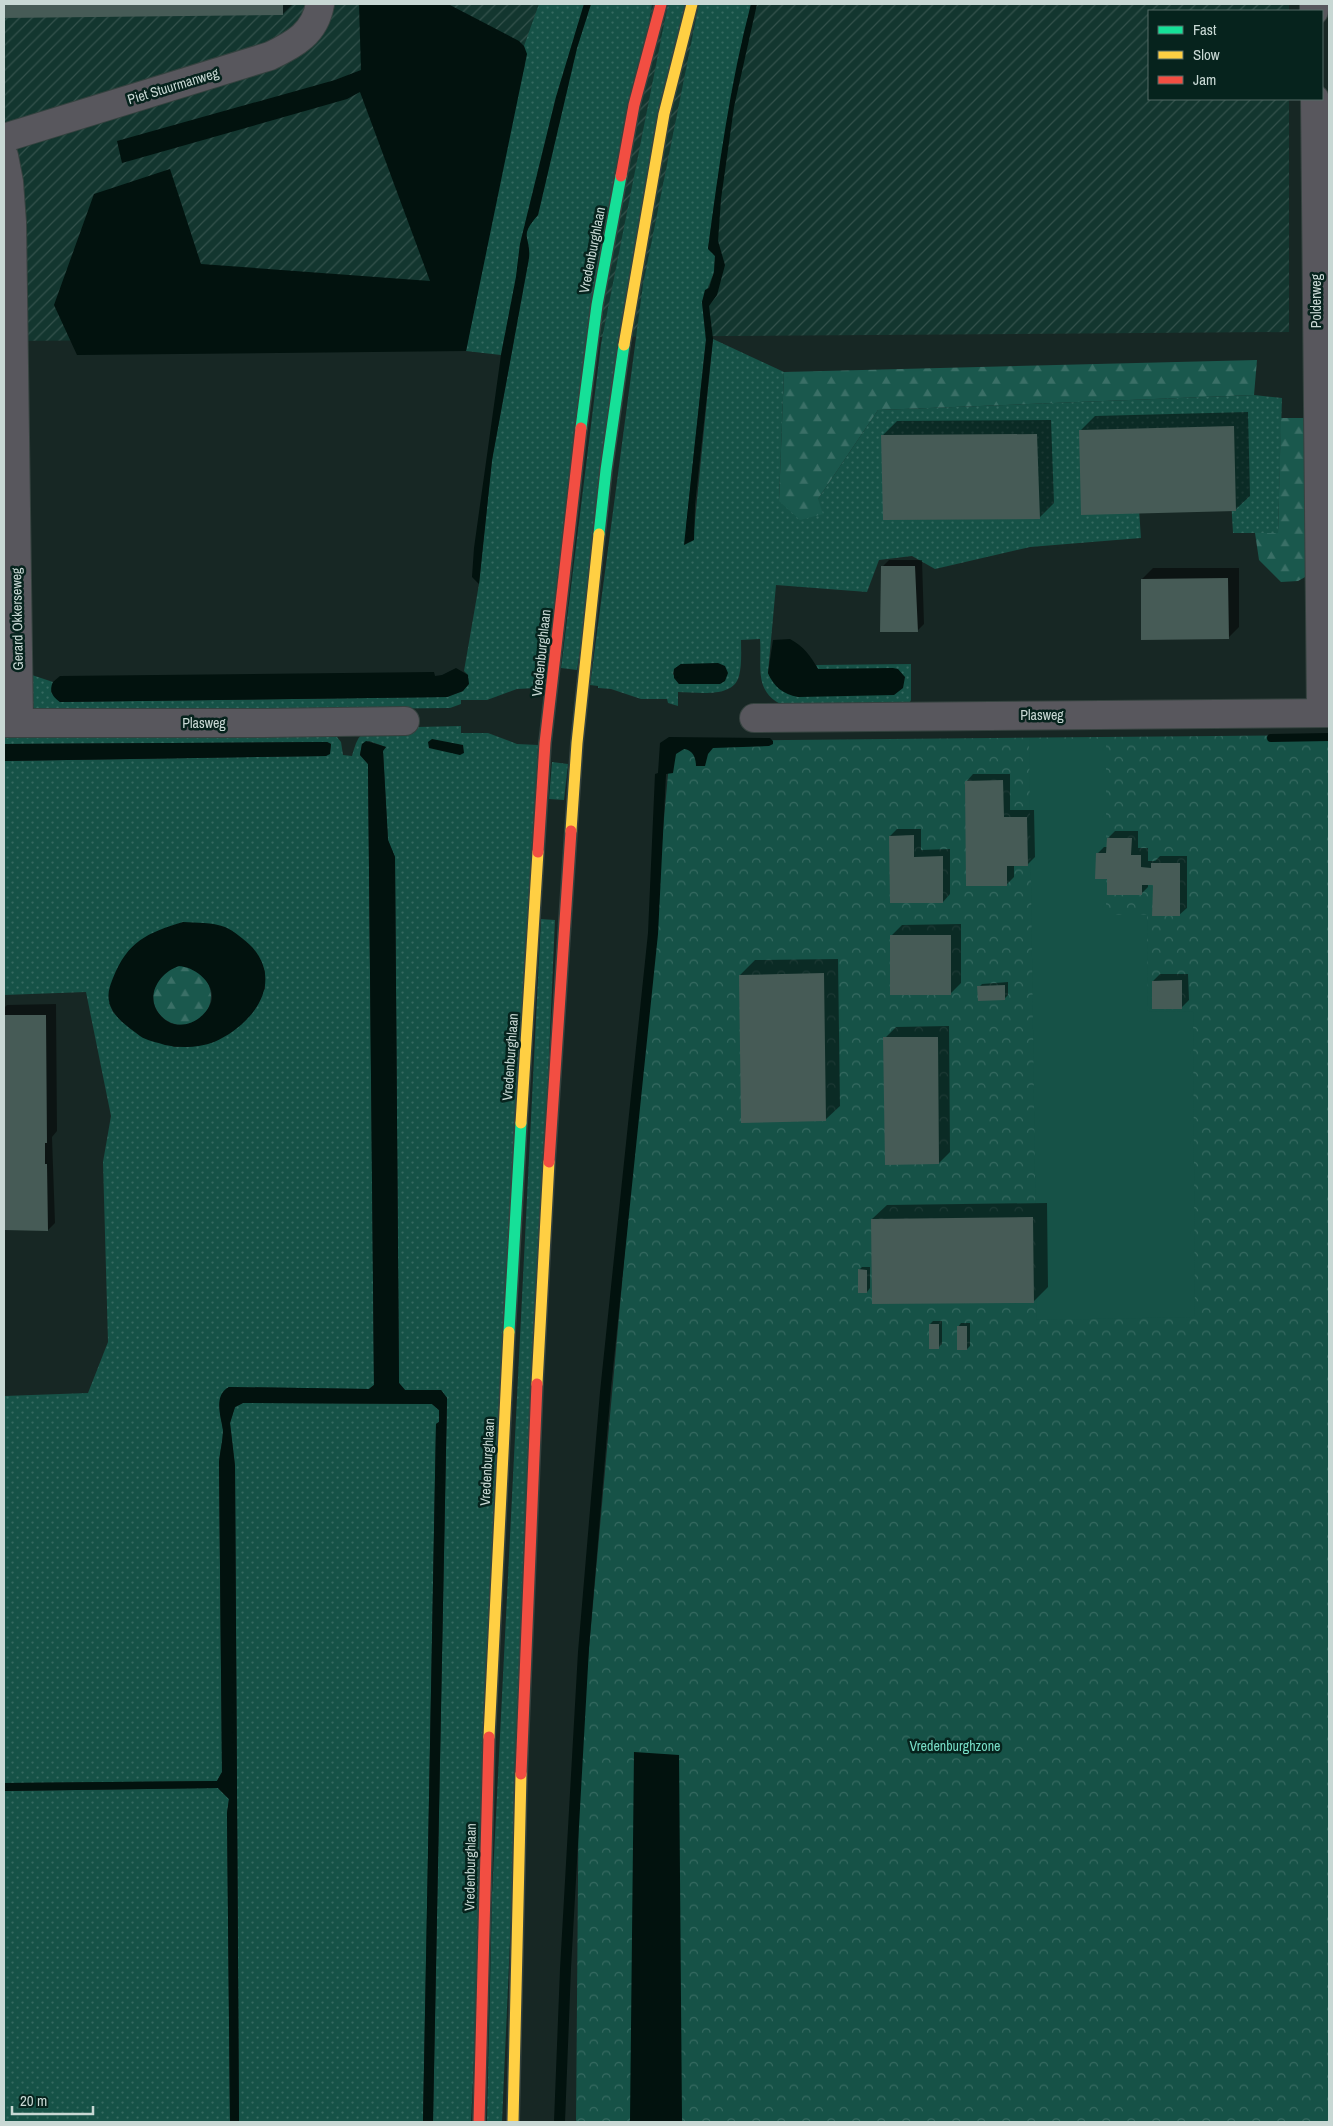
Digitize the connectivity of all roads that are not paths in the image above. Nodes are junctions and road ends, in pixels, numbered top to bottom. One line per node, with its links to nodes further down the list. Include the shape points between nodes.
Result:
1 (320, 4): 5 (street, Piet Stuurmanweg, via 309,30 295,44 270,56)
2 (661, 4): 11 (street, Vredenburghlaan, via 634,105 597,305 545,743 510,1300 488,1785)
3 (692, 4): 12 (street, via 664,114 629,310 606,470 577,743 541,1282 520,1786)
4 (1315, 100): 7 (street, Polderweg)
5 (4, 138)
6 (4, 156): 10 (street, Gerard Okkerseweg, via 12,222)
7 (1325, 713): 8 (street, Plasweg)
8 (754, 718)
9 (405, 721): 10 (street, Plasweg)
10 (11, 723)
11 (479, 2122)
12 (513, 2122)

